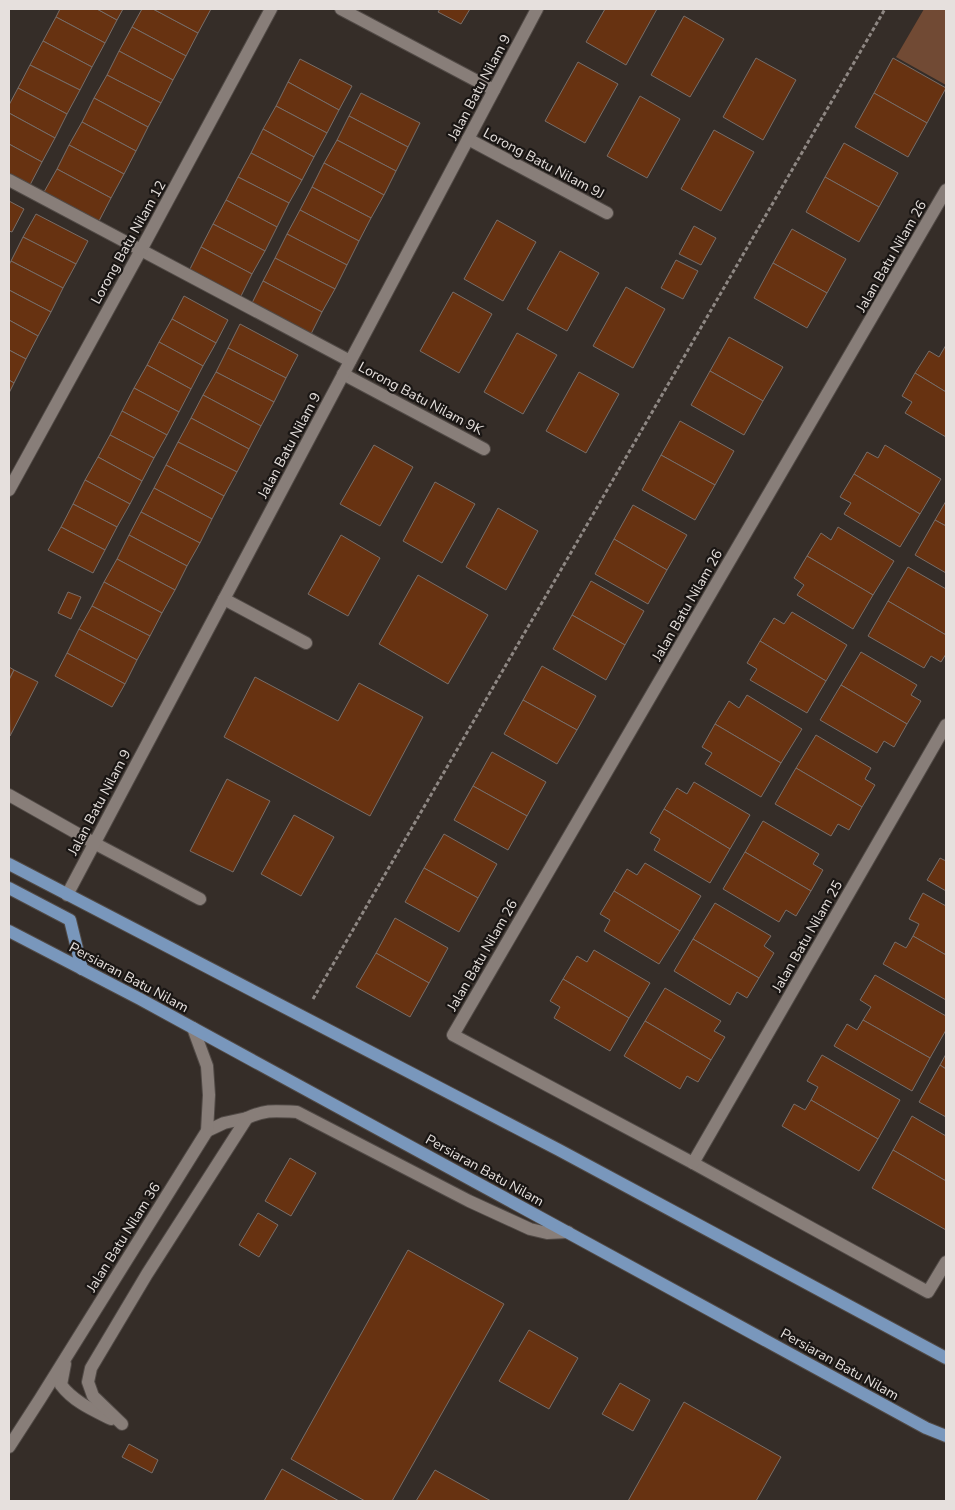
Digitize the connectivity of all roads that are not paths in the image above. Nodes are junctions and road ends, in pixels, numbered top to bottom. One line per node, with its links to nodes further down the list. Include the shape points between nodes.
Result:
1 (271, 9): 9 (street, Lorong Batu Nilam 12)
2 (341, 9): 4 (street)
3 (537, 9): 4 (street, Jalan Batu Nilam 9)
4 (494, 90): 5 (street, Jalan Batu Nilam 9)
5 (468, 139): 8 (street, Lorong Batu Nilam 9J); 10 (street, Jalan Batu Nilam 9)
6 (9, 180): 9 (street)
7 (946, 190): 28 (street, Jalan Batu Nilam 26, via 453,1035)
8 (606, 212)
9 (141, 250): 10 (street); 13 (street, Lorong Batu Nilam 12)
10 (350, 361): 11 (street, Jalan Batu Nilam 9)
11 (343, 374): 12 (street, Lorong Batu Nilam 9K); 14 (street, Jalan Batu Nilam 9)
12 (484, 449)
13 (9, 490)
14 (224, 599): 15 (street); 18 (street, Jalan Batu Nilam 9)
15 (306, 642)
16 (946, 725): 28 (street, Jalan Batu Nilam 25)
17 (9, 795): 18 (street)
18 (94, 843): 21 (street, Jalan Batu Nilam 9); 22 (street)
19 (9, 864): 21 (main road)
20 (9, 888): 24 (main road, via 70,920)
21 (67, 895): 32 (main road, via 559,1150)
22 (200, 898)
23 (9, 931): 24 (main road, Persiaran Batu Nilam)
24 (82, 970): 25 (main road, Persiaran Batu Nilam)
25 (193, 1028): 27 (street, Jalan Batu Nilam 36, via 207,1066); 29 (main road, Persiaran Batu Nilam)
26 (247, 1118): 27 (street); 29 (street, via 259,1112 297,1112 530,1229 548,1233); 31 (street, via 91,1368 88,1382 93,1396 122,1424 84,1406 66,1392 61,1385)
27 (207, 1131): 31 (street, Jalan Batu Nilam 36)
28 (693, 1163): 30 (street, via 928,1292)
29 (568, 1232): 33 (main road, Persiaran Batu Nilam)
30 (946, 1262)
31 (67, 1354): 34 (street, Jalan Batu Nilam 36)
32 (946, 1358)
33 (946, 1436)
34 (9, 1447)

